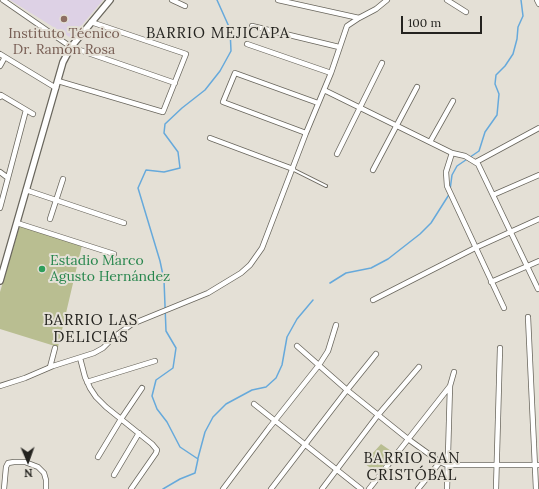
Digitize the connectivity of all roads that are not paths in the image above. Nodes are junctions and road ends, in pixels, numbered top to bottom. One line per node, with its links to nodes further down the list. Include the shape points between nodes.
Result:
1 (3, 0): 16 (street)
2 (110, 0): 13 (street)
3 (172, 0): 10 (street)
4 (278, 0): 8 (street)
5 (387, 0): 12 (street)
6 (447, 0): 11 (street)
7 (537, 0): 9 (street)
8 (299, 2): 12 (street)
9 (539, 4)
10 (185, 6)
11 (466, 12)
12 (358, 18): 17 (street, via 347,26)
13 (91, 22): 16 (street); 24 (street, via 186,54)
14 (252, 26): 17 (street)
15 (247, 44): 22 (street)
16 (71, 47): 23 (street, via 63,62); 24 (street)
17 (339, 47): 22 (street)
18 (0, 54): 19 (street)
19 (5, 58): 21 (street); 26 (street)
20 (382, 63): 31 (street)
21 (0, 66)
22 (331, 73): 27 (street)
23 (58, 81): 24 (street, via 163,112); 26 (street)
24 (175, 83)
25 (417, 87): 34 (street)
26 (56, 88): 49 (street)
27 (324, 90): 30 (street); 31 (street)
28 (0, 95): 32 (street)
29 (453, 101): 38 (street)
30 (318, 103): 36 (street); 36 (street, via 235,72 223,102)
31 (360, 107): 34 (street); 40 (street)
32 (26, 110): 33 (street); 46 (street)
33 (33, 114)
34 (396, 125): 38 (street); 43 (street)
35 (539, 128): 41 (street)
36 (306, 133): 42 (street)
37 (210, 138): 42 (street)
38 (430, 142): 39 (street)
39 (452, 153): 41 (street); 58 (street, via 446,172 447,186)
40 (337, 154)
41 (476, 162): 50 (street)
42 (293, 170): 48 (lane); 73 (street, via 262,248 241,273 208,293 132,324 103,348)
43 (372, 170)
44 (0, 172): 46 (street)
45 (539, 175): 50 (street)
46 (8, 178): 52 (street)
47 (63, 179): 51 (street)
48 (326, 186)
49 (26, 190): 51 (street); 55 (street)
50 (493, 195): 57 (street)
51 (56, 200): 53 (street); 56 (street)
52 (0, 208)
53 (50, 219)
54 (539, 220): 57 (street)
55 (17, 223): 59 (street); 62 (street)
56 (124, 223)
57 (511, 233): 58 (street); 61 (street)
58 (475, 248): 63 (street); 65 (street)
59 (114, 254)
60 (539, 260): 61 (street)
61 (527, 266): 63 (street); 64 (street)
62 (0, 281)
63 (491, 282): 66 (street)
64 (538, 289)
65 (374, 300)
66 (504, 308)
67 (528, 317): 95 (street)
68 (336, 325): 75 (street, via 328,351)
69 (297, 346): 75 (street)
70 (55, 348): 76 (street)
71 (500, 348): 94 (street)
72 (376, 354): 83 (street)
73 (80, 358): 76 (street); 79 (street)
74 (155, 361): 79 (street)
75 (319, 366): 83 (street); 87 (street)
76 (50, 367): 80 (street)
77 (419, 367): 85 (street)
78 (454, 372): 81 (street)
79 (87, 382): 86 (street, via 96,398)
80 (0, 386)
81 (450, 386): 89 (street); 93 (street)
82 (142, 388): 86 (street)
83 (347, 390): 85 (street); 90 (street)
84 (254, 404): 87 (street)
85 (378, 415): 89 (street); 96 (street)
86 (121, 419): 88 (street); 91 (street)
87 (275, 420): 90 (street); 101 (street)
88 (139, 433): 97 (street); 100 (street, via 157,450)
89 (408, 439): 92 (street); 105 (street)
90 (306, 445): 96 (street); 102 (street)
91 (98, 457)
92 (440, 462): 93 (street); 106 (street)
93 (447, 465): 94 (street); 107 (street)
94 (496, 465): 95 (street); 108 (street)
95 (537, 465): 109 (street)
96 (337, 470): 103 (street); 104 (street)
97 (114, 474)
98 (4, 489): 99 (street, via 6,467 8,463 14,462 25,462 38,467 44,473)
99 (46, 489)
100 (131, 489)
101 (223, 489)
102 (271, 489)
103 (322, 489)
104 (361, 489)
105 (369, 489)
106 (418, 489)
107 (447, 489)
108 (496, 489)
109 (536, 489)

